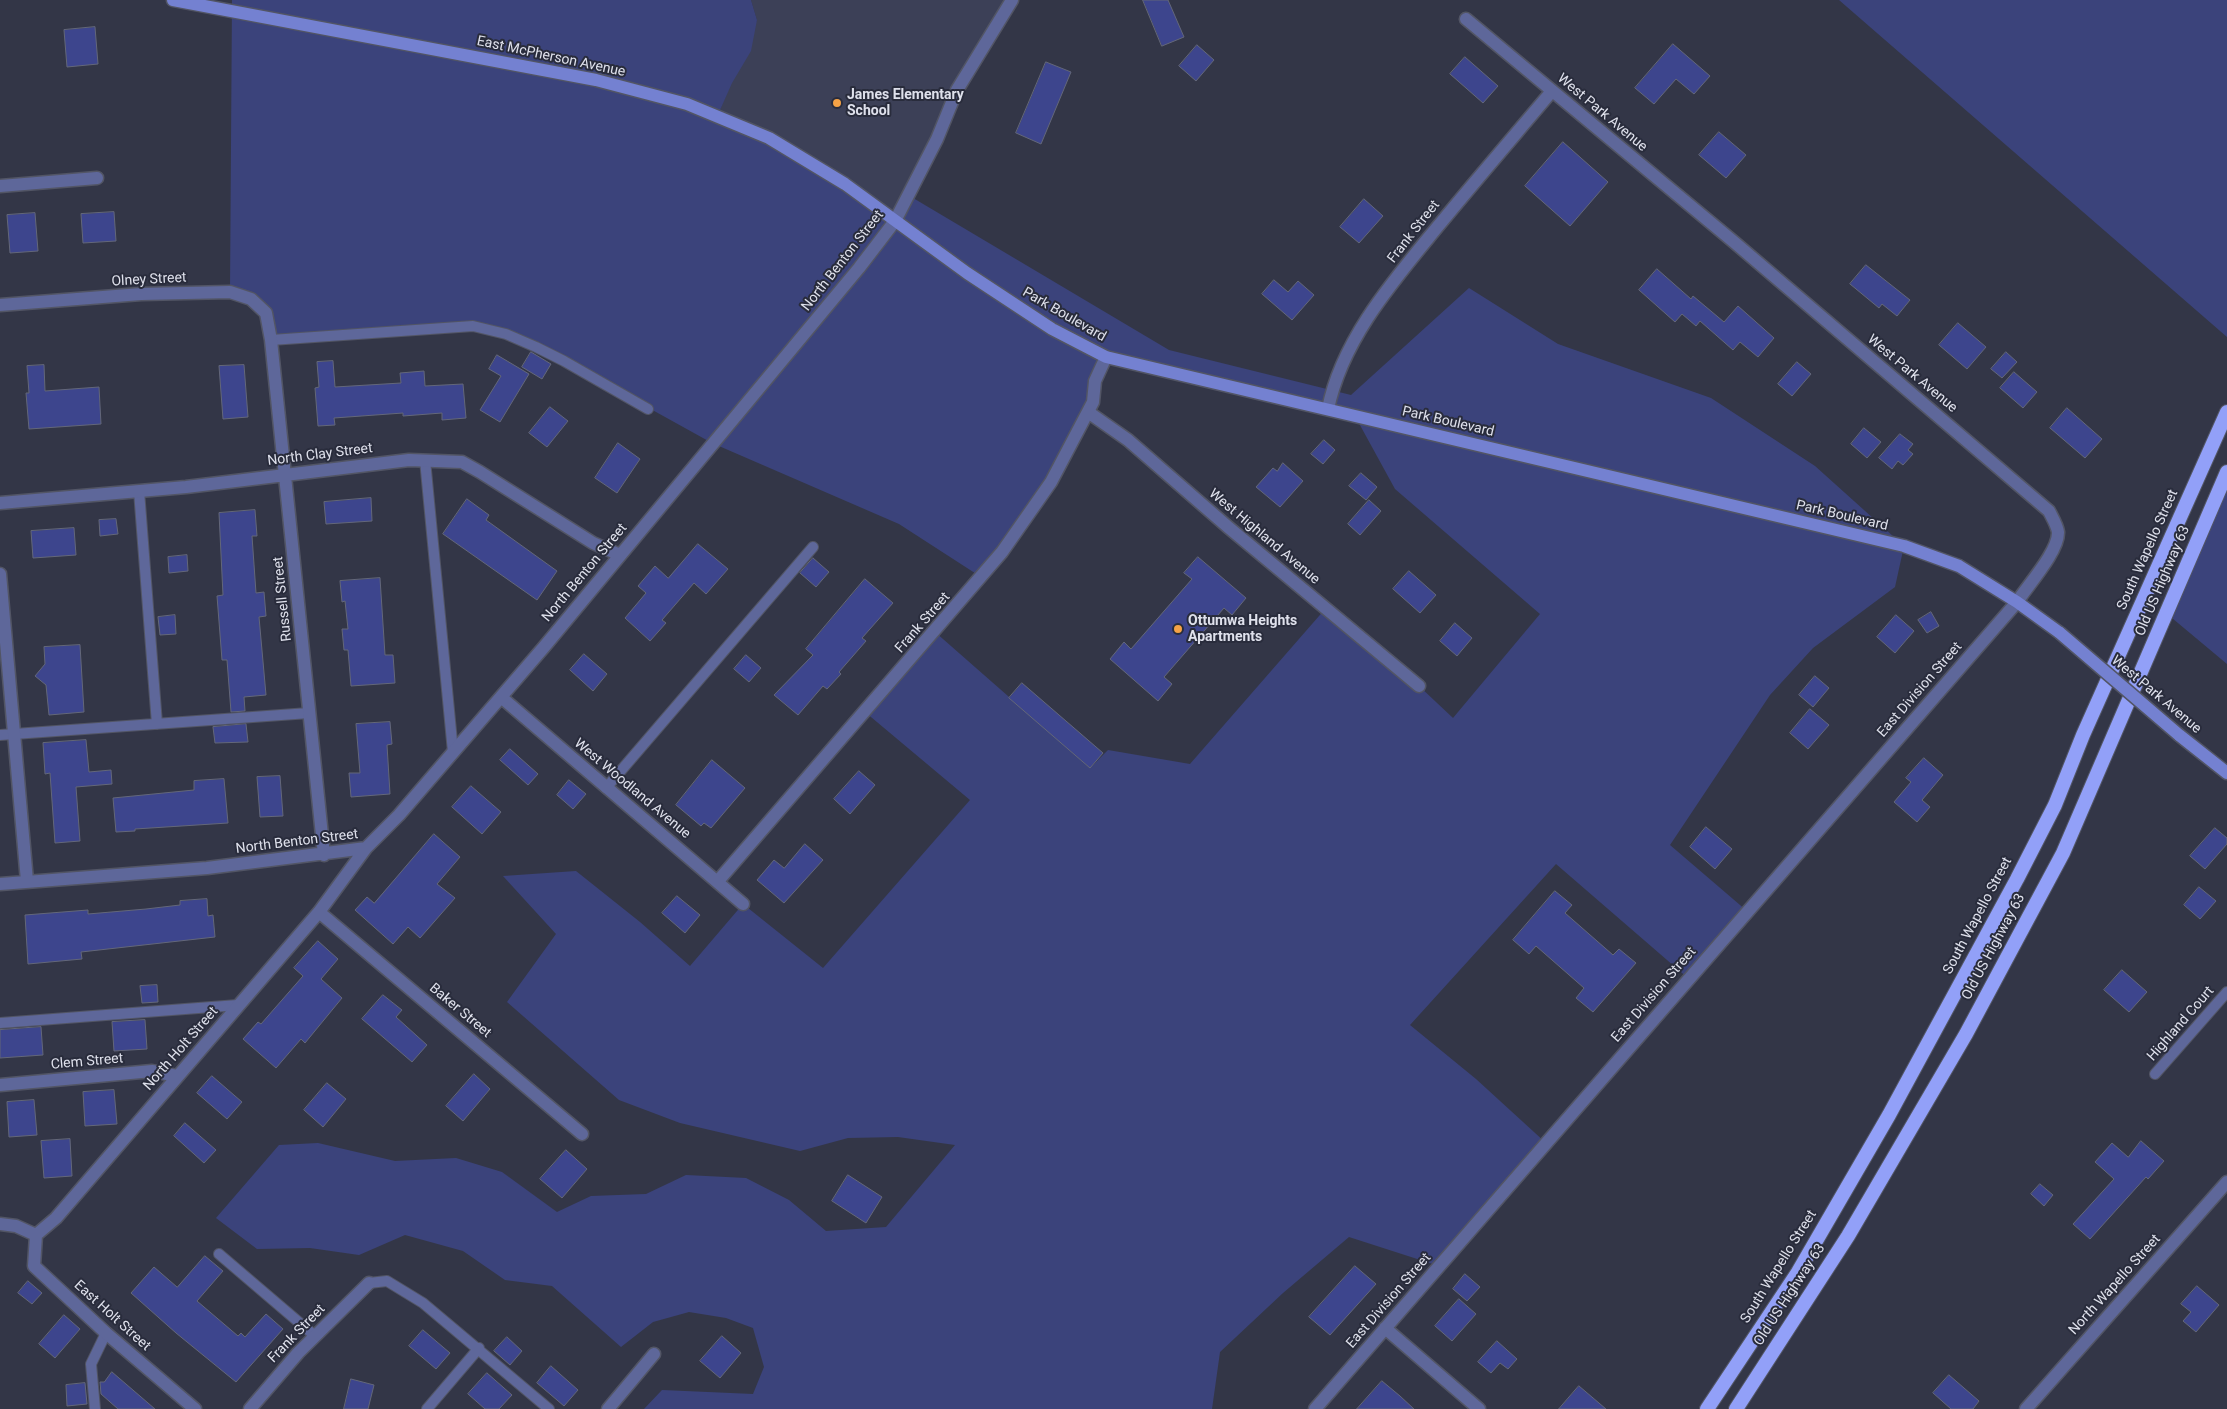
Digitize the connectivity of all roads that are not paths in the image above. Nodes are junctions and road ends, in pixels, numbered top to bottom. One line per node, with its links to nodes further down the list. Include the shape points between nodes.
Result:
1 (172, 0): 7 (main road, East McPherson Avenue, via 596,80 687,104 769,138 844,184)
2 (1012, 0): 7 (street, North Benton Street, via 957,90 937,139)
3 (1466, 19): 4 (street, West Park Avenue)
4 (1552, 92): 12 (street, Frank Street, via 1424,243 1370,315 1348,350 1333,384); 23 (street, West Park Avenue, via 2049,510 2058,531 2057,542)
5 (97, 178): 6 (street)
6 (0, 186)
7 (895, 221): 10 (main road, Park Boulevard, via 967,274 1052,329); 21 (street, North Benton Street)
8 (0, 306): 9 (street, Olney Street, via 141,294 230,292 252,299 266,313)
9 (271, 340): 11 (lane, via 473,326 506,334 536,347); 17 (street, Russell Street)
10 (1106, 357): 12 (main road, Park Boulevard); 13 (street, Frank Street, via 1095,381 1093,402)
11 (648, 409)
12 (1328, 409): 23 (main road, Park Boulevard, via 1904,546 1959,566)
13 (1088, 412): 24 (street, West Highland Avenue, via 1128,440); 35 (street, Frank Street, via 1051,482 1002,552)
14 (2227, 412): 65 (highway, South Wapello Street, via 2055,805 2017,879 1890,1115 1798,1272)
15 (425, 460): 17 (street, North Clay Street); 21 (street, North Clay Street, via 462,462 592,543); 30 (lane)
16 (2227, 472): 66 (highway, Old US Highway 63, via 2062,853 1966,1034 1853,1227)
17 (285, 474): 18 (street, North Clay Street); 26 (street, Russell Street)
18 (139, 491): 19 (street, North Clay Street); 27 (lane)
19 (0, 503)
20 (813, 547): 32 (lane)
21 (620, 555): 25 (street, North Benton Street)
22 (0, 574): 28 (street)
23 (2017, 602): 31 (main road, West Park Avenue, bridge, via 2060,633); 52 (street, East Division Street)
24 (1419, 686)
25 (501, 697): 30 (street, North Benton Street); 32 (street, West Woodland Avenue)
26 (309, 712): 27 (lane); 34 (street, Russell Street)
27 (157, 724): 28 (lane)
28 (14, 734): 29 (lane); 36 (street)
29 (0, 735)
30 (454, 752): 33 (street, North Benton Street)
31 (2227, 773)
32 (606, 788): 35 (street, West Woodland Avenue)
33 (366, 848): 34 (street, North Benton Street); 39 (street, North Holt Street)
34 (324, 855): 36 (street, North Benton Street)
35 (718, 881): 38 (street, West Woodland Avenue)
36 (27, 882): 37 (street, North Benton Street)
37 (0, 884)
38 (743, 904)
39 (319, 912): 41 (street, North Holt Street); 46 (street, Baker Street)
40 (2227, 992): 43 (lane, Highland Court)
41 (238, 1005): 42 (lane); 44 (street, North Holt Street)
42 (0, 1023)
43 (2155, 1074)
44 (177, 1076): 45 (street, Clem Street, via 152,1072); 49 (street, North Holt Street, via 56,1218)
45 (0, 1085)
46 (582, 1134)
47 (2227, 1182): 67 (street, North Wapello Street)
48 (0, 1224): 49 (street, via 16,1226)
49 (36, 1235): 53 (street, East Holt Street, via 34,1266)
50 (219, 1254): 54 (lane)
51 (369, 1282): 54 (street, Frank Street); 55 (lane, via 387,1281 423,1303)
52 (1385, 1328): 63 (street, East Division Street); 64 (street)
53 (106, 1333): 57 (lane, via 91,1364); 58 (street, East Holt Street)
54 (315, 1336): 59 (street, Frank Street)
55 (479, 1348): 60 (lane); 61 (lane)
56 (654, 1354): 62 (street)
57 (95, 1409)
58 (195, 1409)
59 (250, 1409)
60 (427, 1409)
61 (549, 1409)
62 (608, 1409)
63 (1315, 1409)
64 (1479, 1409)
65 (1706, 1409)
66 (1736, 1409)
67 (2026, 1409)

